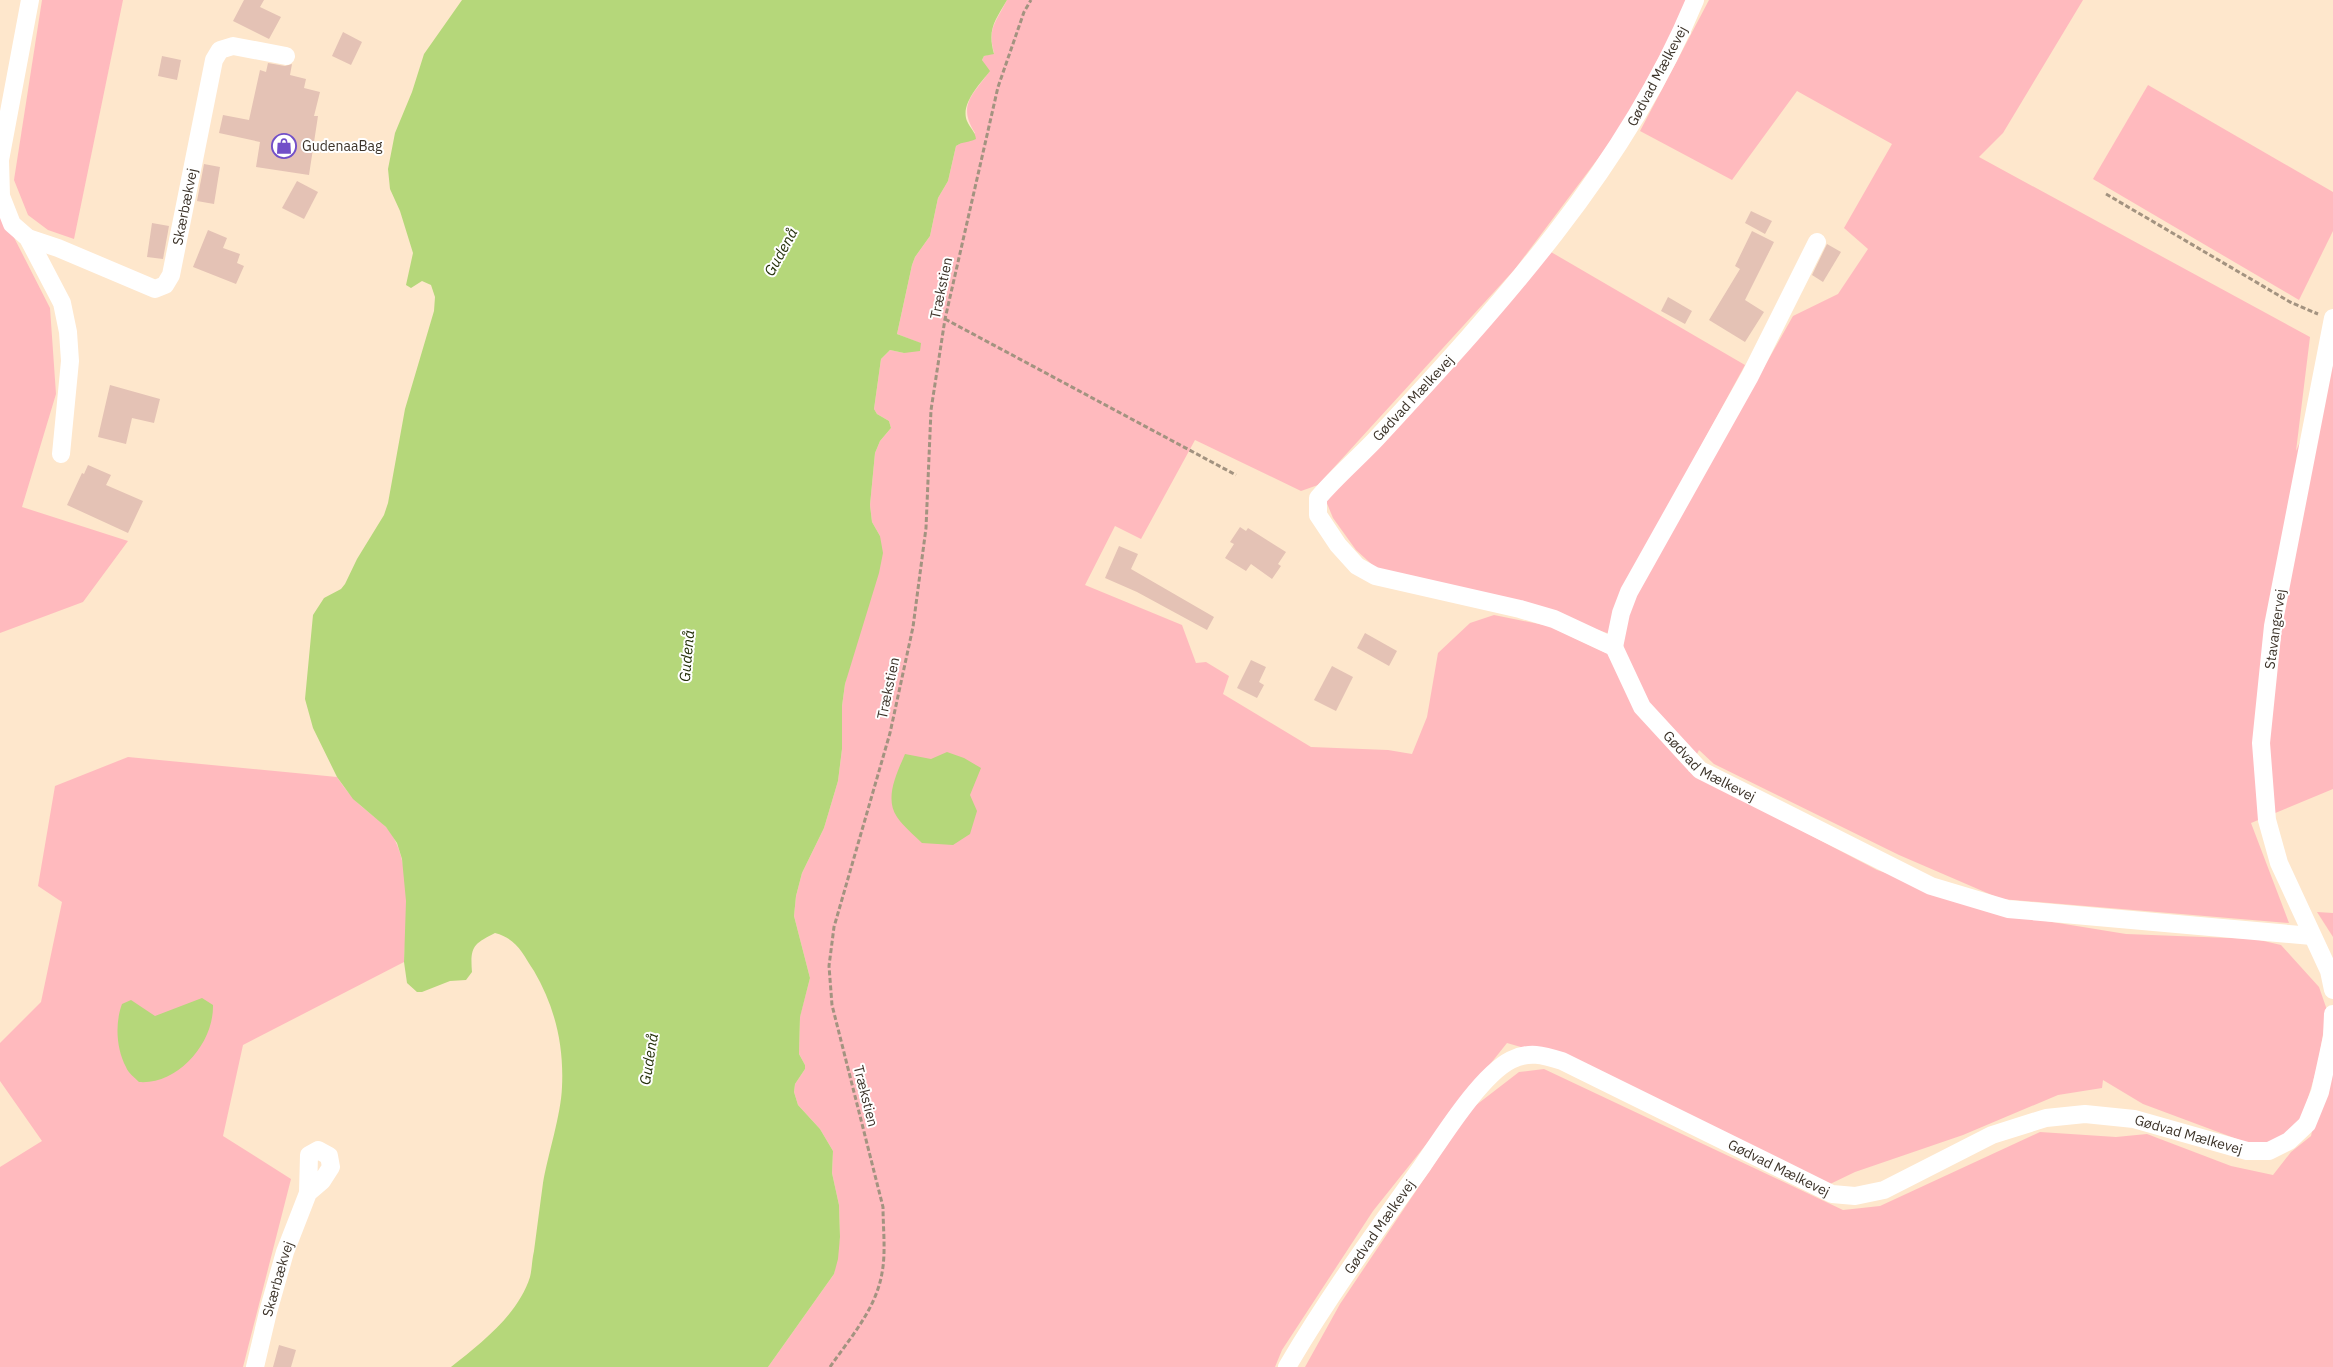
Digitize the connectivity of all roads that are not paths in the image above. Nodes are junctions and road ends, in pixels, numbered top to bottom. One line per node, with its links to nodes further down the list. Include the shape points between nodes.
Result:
1 (30, 0): 4 (street, Skærbækvej, via 0,160 1,196 12,224)
2 (1696, 0): 8 (street, Gødvad Mælkevej, via 1641,108 1614,151 1552,235 1467,338 1318,498 1318,515 1338,544 1357,566 1375,576 1554,618)
3 (286, 56): 4 (street, Skærbækvej, via 233,46 220,50 214,60 171,275 165,285 155,289)
4 (28, 238): 7 (street, Skærbækvej, via 62,303 68,332 70,361)
5 (1817, 242): 8 (street, via 1750,376 1629,592)
6 (2332, 319): 9 (street, Stavangervej, via 2273,626 2261,744 2267,820 2279,863)
7 (61, 454)
8 (1614, 647): 9 (street, Gødvad Mælkevej, via 1642,706 1700,770 1931,886 2008,909)
9 (2312, 936): 10 (street, via 2329,971)
10 (2333, 990)
11 (2333, 1014): 14 (street, Gødvad Mælkevej, via 2332,1037 2320,1092 2306,1124 2289,1142 2269,1150 2247,1151 2134,1119 2085,1114 2046,1118 1992,1135 1884,1190 1855,1196 1832,1194 1562,1061 1526,1054 1495,1071 1464,1106 1321,1310)
12 (308, 1193): 13 (street, Skærbækvej, via 285,1252)
13 (254, 1367)
14 (1287, 1367)

